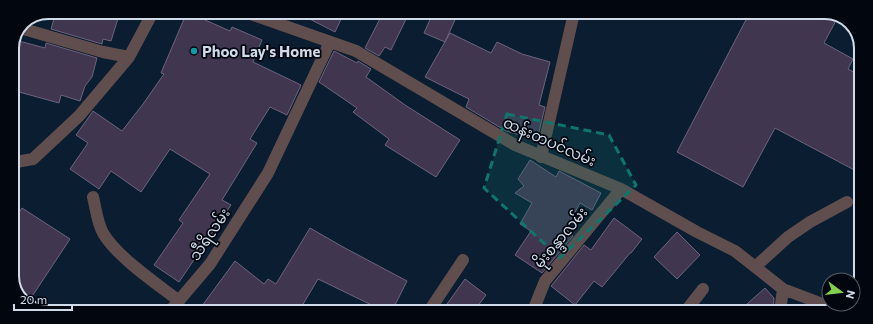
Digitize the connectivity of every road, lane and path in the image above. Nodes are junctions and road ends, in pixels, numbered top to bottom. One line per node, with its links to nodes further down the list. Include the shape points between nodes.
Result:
1 (149, 19): 6 (street)
2 (267, 19): 5 (street, ထန်းတပင်လမ်း)
3 (573, 19): 7 (street)
4 (25, 30): 6 (street)
5 (330, 42): 7 (street, ထန်းတပင်လမ်း, via 356,51 515,145); 18 (street, သီရိလမ်း, via 268,173 210,264)
6 (129, 57): 8 (street, via 79,116 33,159)
7 (541, 156): 9 (street, ထန်းတပင်လမ်း)
8 (19, 160)
9 (621, 189): 13 (street, ထန်းတပင်လမ်း, via 735,251); 20 (street, မိုးစန္ဒာလမ်း, via 545,281)
10 (93, 197): 17 (street, via 103,233 119,253)
11 (847, 202): 13 (street, via 788,237)
12 (463, 260): 19 (street)
13 (755, 267): 15 (street, ထန်းတပင်လမ်း)
14 (703, 289): 21 (street)
15 (783, 289): 16 (street, ထန်းတပင်လမ်း); 22 (street)
16 (821, 303)
17 (174, 305)
18 (176, 305)
19 (433, 305)
20 (535, 305)
21 (690, 305)
22 (781, 305)

